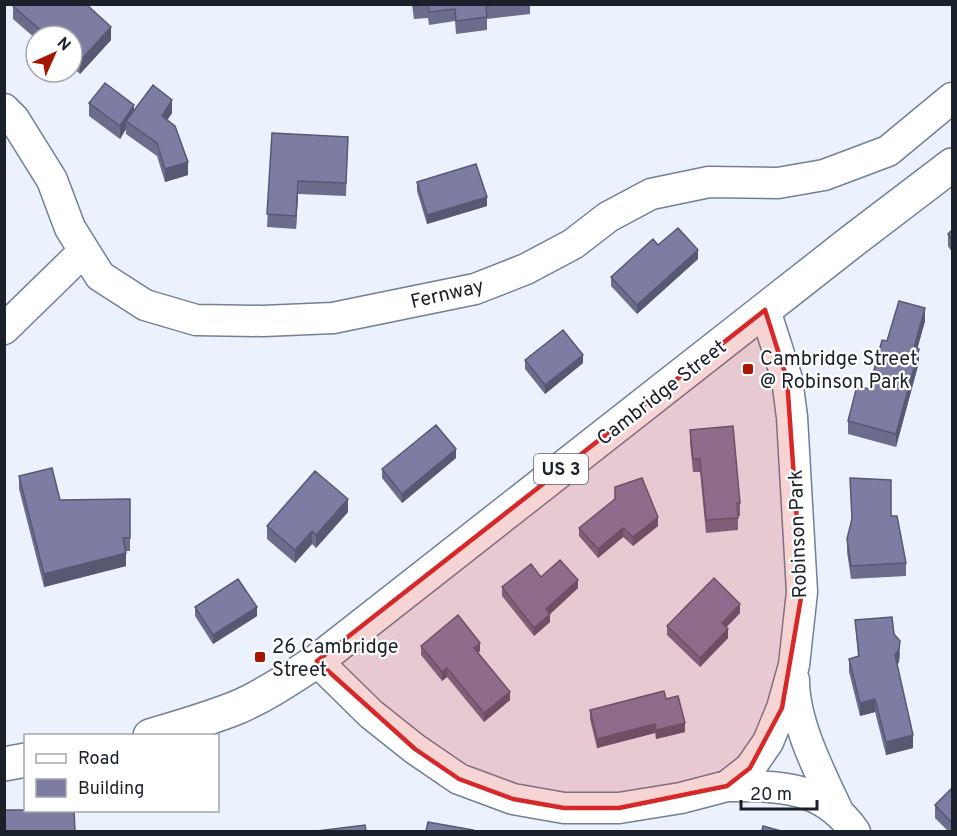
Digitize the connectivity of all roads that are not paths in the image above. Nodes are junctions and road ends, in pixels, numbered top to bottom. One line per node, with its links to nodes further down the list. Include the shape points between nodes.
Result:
1 (952, 98): 4 (street, Fernway, via 888,151 824,175 778,183 709,182 651,194 608,218 573,244 526,269 475,289 333,318 196,320 145,305 100,276)
2 (4, 109): 4 (street, Fernway, via 52,180 70,228)
3 (952, 165): 5 (highway, Cambridge Street / US 3)
4 (84, 251): 6 (street)
5 (765, 310): 7 (highway, Cambridge Street / US 3); 8 (street, Robinson Park, via 787,379 792,417 802,592)
6 (4, 329)
7 (317, 661): 9 (highway, Cambridge Street / US 3, via 237,707); 12 (street, Robinson Park, via 414,749 459,779 513,799 564,808 619,808)
8 (794, 665): 12 (street, Robinson Park, via 768,742 750,768); 13 (street, via 794,700 822,777)
9 (154, 734)
10 (24, 760): 11 (highway)
11 (4, 764)
12 (727, 786): 13 (street, via 778,786 813,796)
13 (846, 820)

